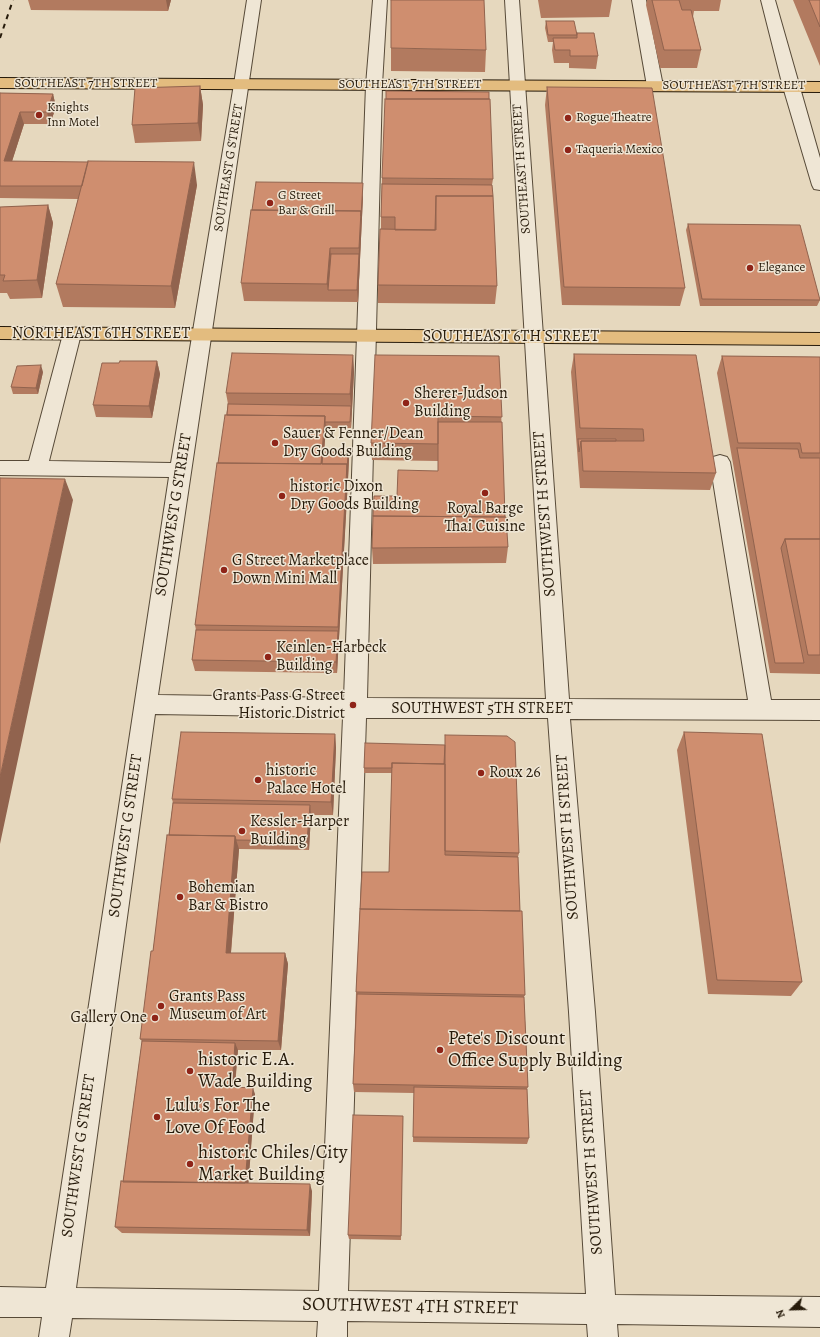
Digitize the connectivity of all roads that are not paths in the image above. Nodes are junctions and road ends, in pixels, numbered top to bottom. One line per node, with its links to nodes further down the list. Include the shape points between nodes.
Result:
1 (254, 0): 7 (street, SOUTHEAST G STREET)
2 (380, 0): 8 (street)
3 (512, 0): 9 (street, SOUTHEAST H STREET)
4 (639, 0): 10 (street)
5 (768, 0): 11 (street)
6 (0, 83): 7 (highway, SOUTHEAST 7TH STREET)
7 (242, 84): 8 (highway, SOUTHEAST 7TH STREET); 16 (street, SOUTHEAST G STREET)
8 (374, 85): 9 (highway, SOUTHEAST 7TH STREET); 17 (street)
9 (517, 85): 10 (highway, SOUTHEAST 7TH STREET); 18 (street, SOUTHEAST H STREET)
10 (654, 86): 11 (highway, SOUTHEAST 7TH STREET)
11 (791, 87): 12 (highway, SOUTHEAST 7TH STREET); 13 (street)
12 (820, 87)
13 (820, 185)
14 (0, 334): 15 (highway, NORTHEAST 6TH STREET)
15 (72, 334): 16 (highway, NORTHEAST 6TH STREET); 22 (street)
16 (202, 335): 17 (highway, SOUTHEAST 6TH STREET); 23 (street, SOUTHWEST G STREET)
17 (366, 336): 18 (highway, SOUTHEAST 6TH STREET); 25 (street)
18 (534, 338): 19 (highway, SOUTHEAST 6TH STREET); 26 (street, SOUTHWEST H STREET)
19 (820, 339)
20 (720, 462): 27 (street)
21 (0, 468): 22 (street)
22 (36, 469): 23 (street)
23 (180, 470): 24 (street, SOUTHWEST G STREET)
24 (145, 704): 25 (street, SOUTHWEST 5TH STREET); 30 (street, SOUTHWEST G STREET)
25 (355, 708): 26 (street, SOUTHWEST 5TH STREET); 31 (street)
26 (558, 709): 27 (street, SOUTHWEST 5TH STREET); 33 (street, SOUTHWEST H STREET, via 582,1012)
27 (761, 710): 28 (street, SOUTHWEST 5TH STREET)
28 (820, 710)
29 (0, 1302): 30 (street, SOUTHWEST 4TH STREET)
30 (58, 1303): 31 (street, SOUTHWEST 4TH STREET); 34 (street, SOUTHWEST G STREET)
31 (333, 1307): 33 (street, SOUTHWEST 4TH STREET); 35 (street)
32 (820, 1312): 33 (street, SOUTHWEST 4TH STREET)
33 (602, 1323)
34 (54, 1337)
35 (332, 1337)

